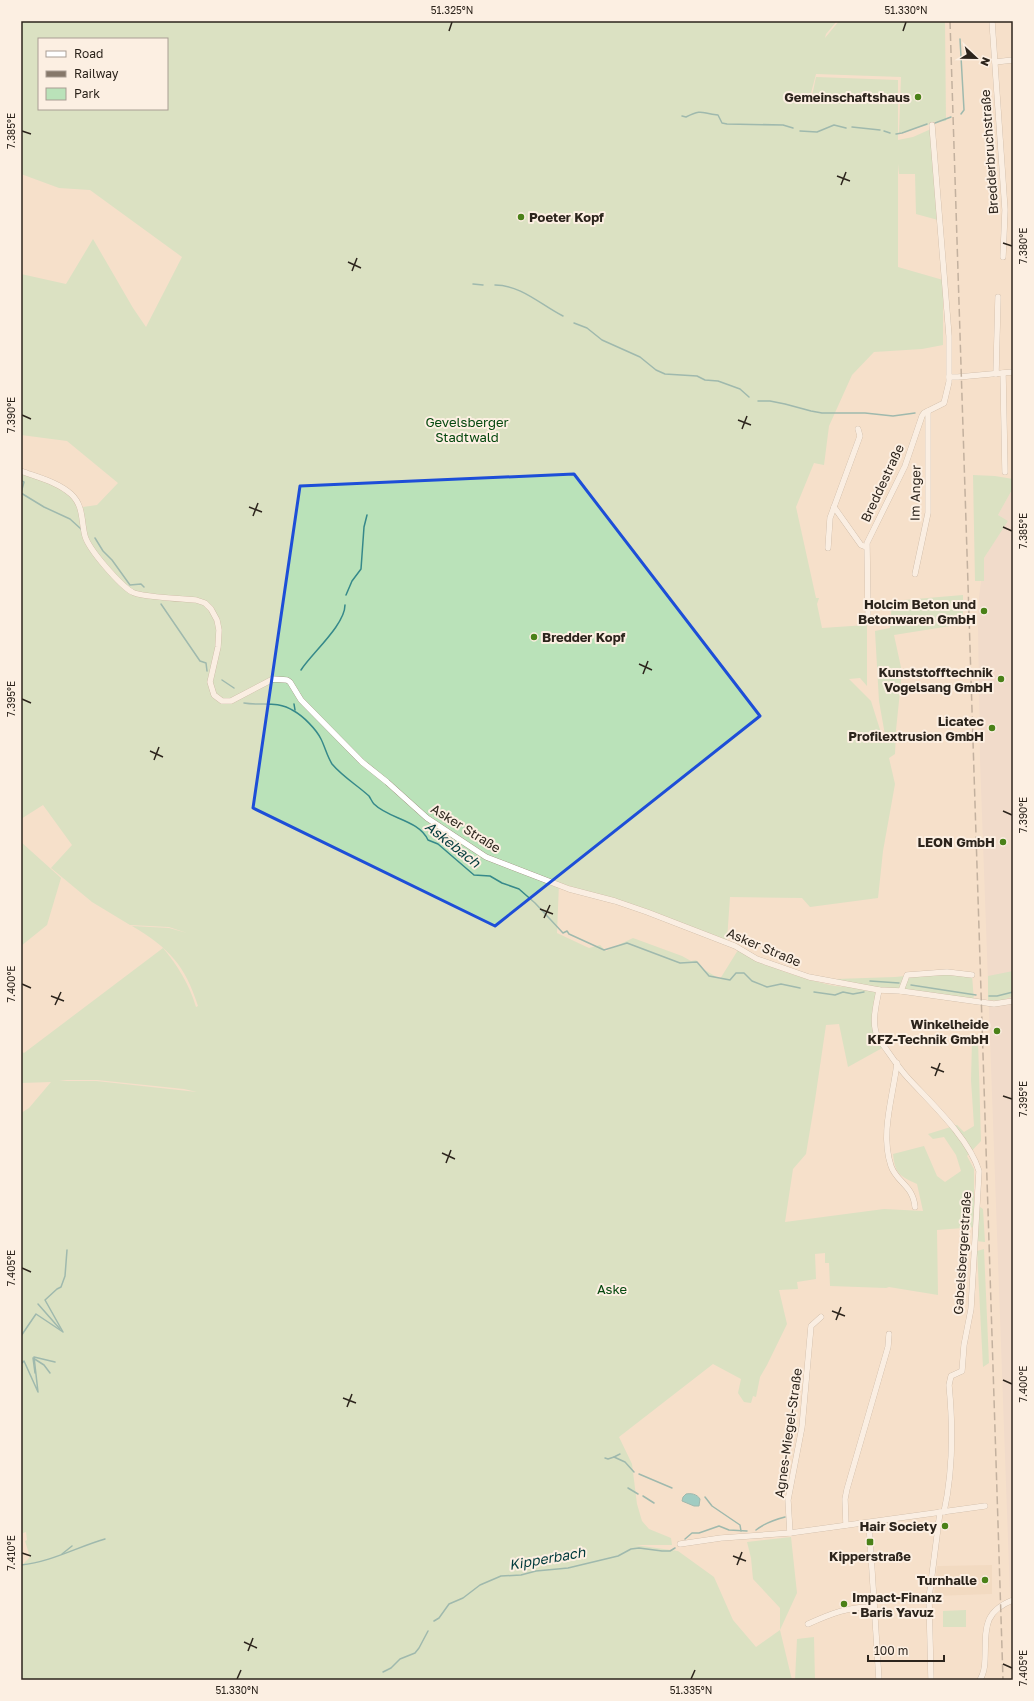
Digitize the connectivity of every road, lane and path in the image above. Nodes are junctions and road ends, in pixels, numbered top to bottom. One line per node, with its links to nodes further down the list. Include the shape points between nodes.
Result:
1 (992, 21): 3 (street, Bredderbruchstraße)
2 (1013, 60): 3 (street)
3 (994, 62): 5 (street, Bredderbruchstraße, via 1005,210)
4 (932, 125): 9 (street, Breddestraße, via 947,294)
5 (1003, 257)
6 (998, 297): 8 (street)
7 (1013, 372): 8 (street)
8 (1000, 374): 9 (street); 13 (street)
9 (948, 377): 10 (street, Breddestraße, via 944,404)
10 (928, 411): 15 (street, Breddestraße, via 922,416 905,466); 17 (street, Im Anger, via 928,513)
11 (858, 429): 14 (street, via 860,436)
12 (21, 471): 20 (street, Asker Straße, via 72,494 83,514 85,536 89,544 117,580 132,592 196,600 205,603 211,609 219,630 210,682 214,695 222,701 231,701 274,680 287,680 301,700 362,762 428,818 486,857 570,889 647,912 735,946 757,959 783,969 809,977)
13 (1005, 472)
14 (834, 508): 15 (street, via 861,545); 16 (street, via 829,523)
15 (866, 547): 18 (street, Breddestraße)
16 (828, 548)
17 (916, 574)
18 (868, 615)
19 (972, 975): 21 (street, via 947,972 908,976)
20 (880, 990): 21 (street, Asker Straße); 23 (street, Gabelsbergerstraße, via 876,1010 876,1032)
21 (901, 991): 22 (street, Asker Straße, via 994,1004)
22 (1013, 1002)
23 (897, 1063): 24 (street, via 886,1136 888,1158 893,1173 907,1186 914,1198); 28 (street, Gabelsbergerstraße, via 944,1117 972,1154 979,1171 971,1309 962,1371 950,1376 949,1477)
24 (915, 1207)
25 (821, 1317): 31 (street, Agnes-Miegel-Straße, via 811,1326 802,1427 788,1500)
26 (889, 1334): 30 (street, via 888,1347 847,1489)
27 (985, 1506): 28 (street)
28 (942, 1512): 29 (street); 38 (street, Gabelsbergerstraße, via 929,1598)
29 (869, 1523): 30 (street); 34 (street)
30 (846, 1525): 31 (street)
31 (790, 1533): 32 (street)
32 (680, 1544)
33 (1013, 1600): 36 (street, via 1000,1604 992,1613 986,1628)
34 (874, 1608): 35 (street, via 843,1610); 37 (street)
35 (808, 1624)
36 (982, 1679)
37 (879, 1680)
38 (931, 1680)

